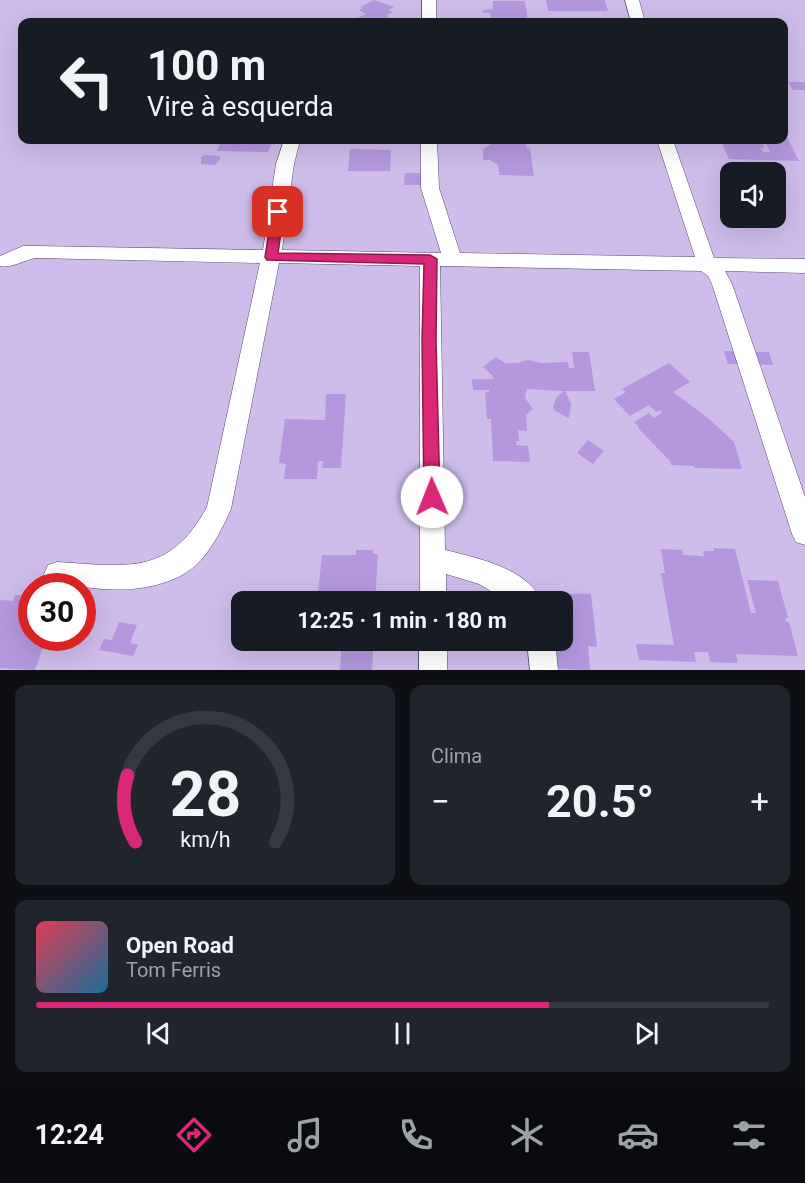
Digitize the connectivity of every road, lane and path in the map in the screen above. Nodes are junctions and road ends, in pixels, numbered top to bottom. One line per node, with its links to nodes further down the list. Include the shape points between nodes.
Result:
1 (429, 0): 3 (street)
2 (632, 0): 4 (street)
3 (429, 18)
4 (637, 18)
5 (291, 144): 8 (street)
6 (429, 144): 9 (street, via 430,188)
7 (666, 144): 11 (street)
8 (271, 257): 9 (street); 10 (street, via 37,252); 15 (street, via 219,509 205,537 185,558 151,576)
9 (442, 260): 11 (street); 14 (street, via 429,341)
10 (5, 261)
11 (707, 265): 12 (street); 13 (street, via 722,284)
12 (805, 266)
13 (805, 534)
14 (433, 559): 16 (street); 17 (street, via 469,567)
15 (96, 576)
16 (433, 591)
17 (518, 591)
18 (433, 651): 20 (street)
19 (542, 651): 21 (street)
20 (433, 670)
21 (544, 670)

